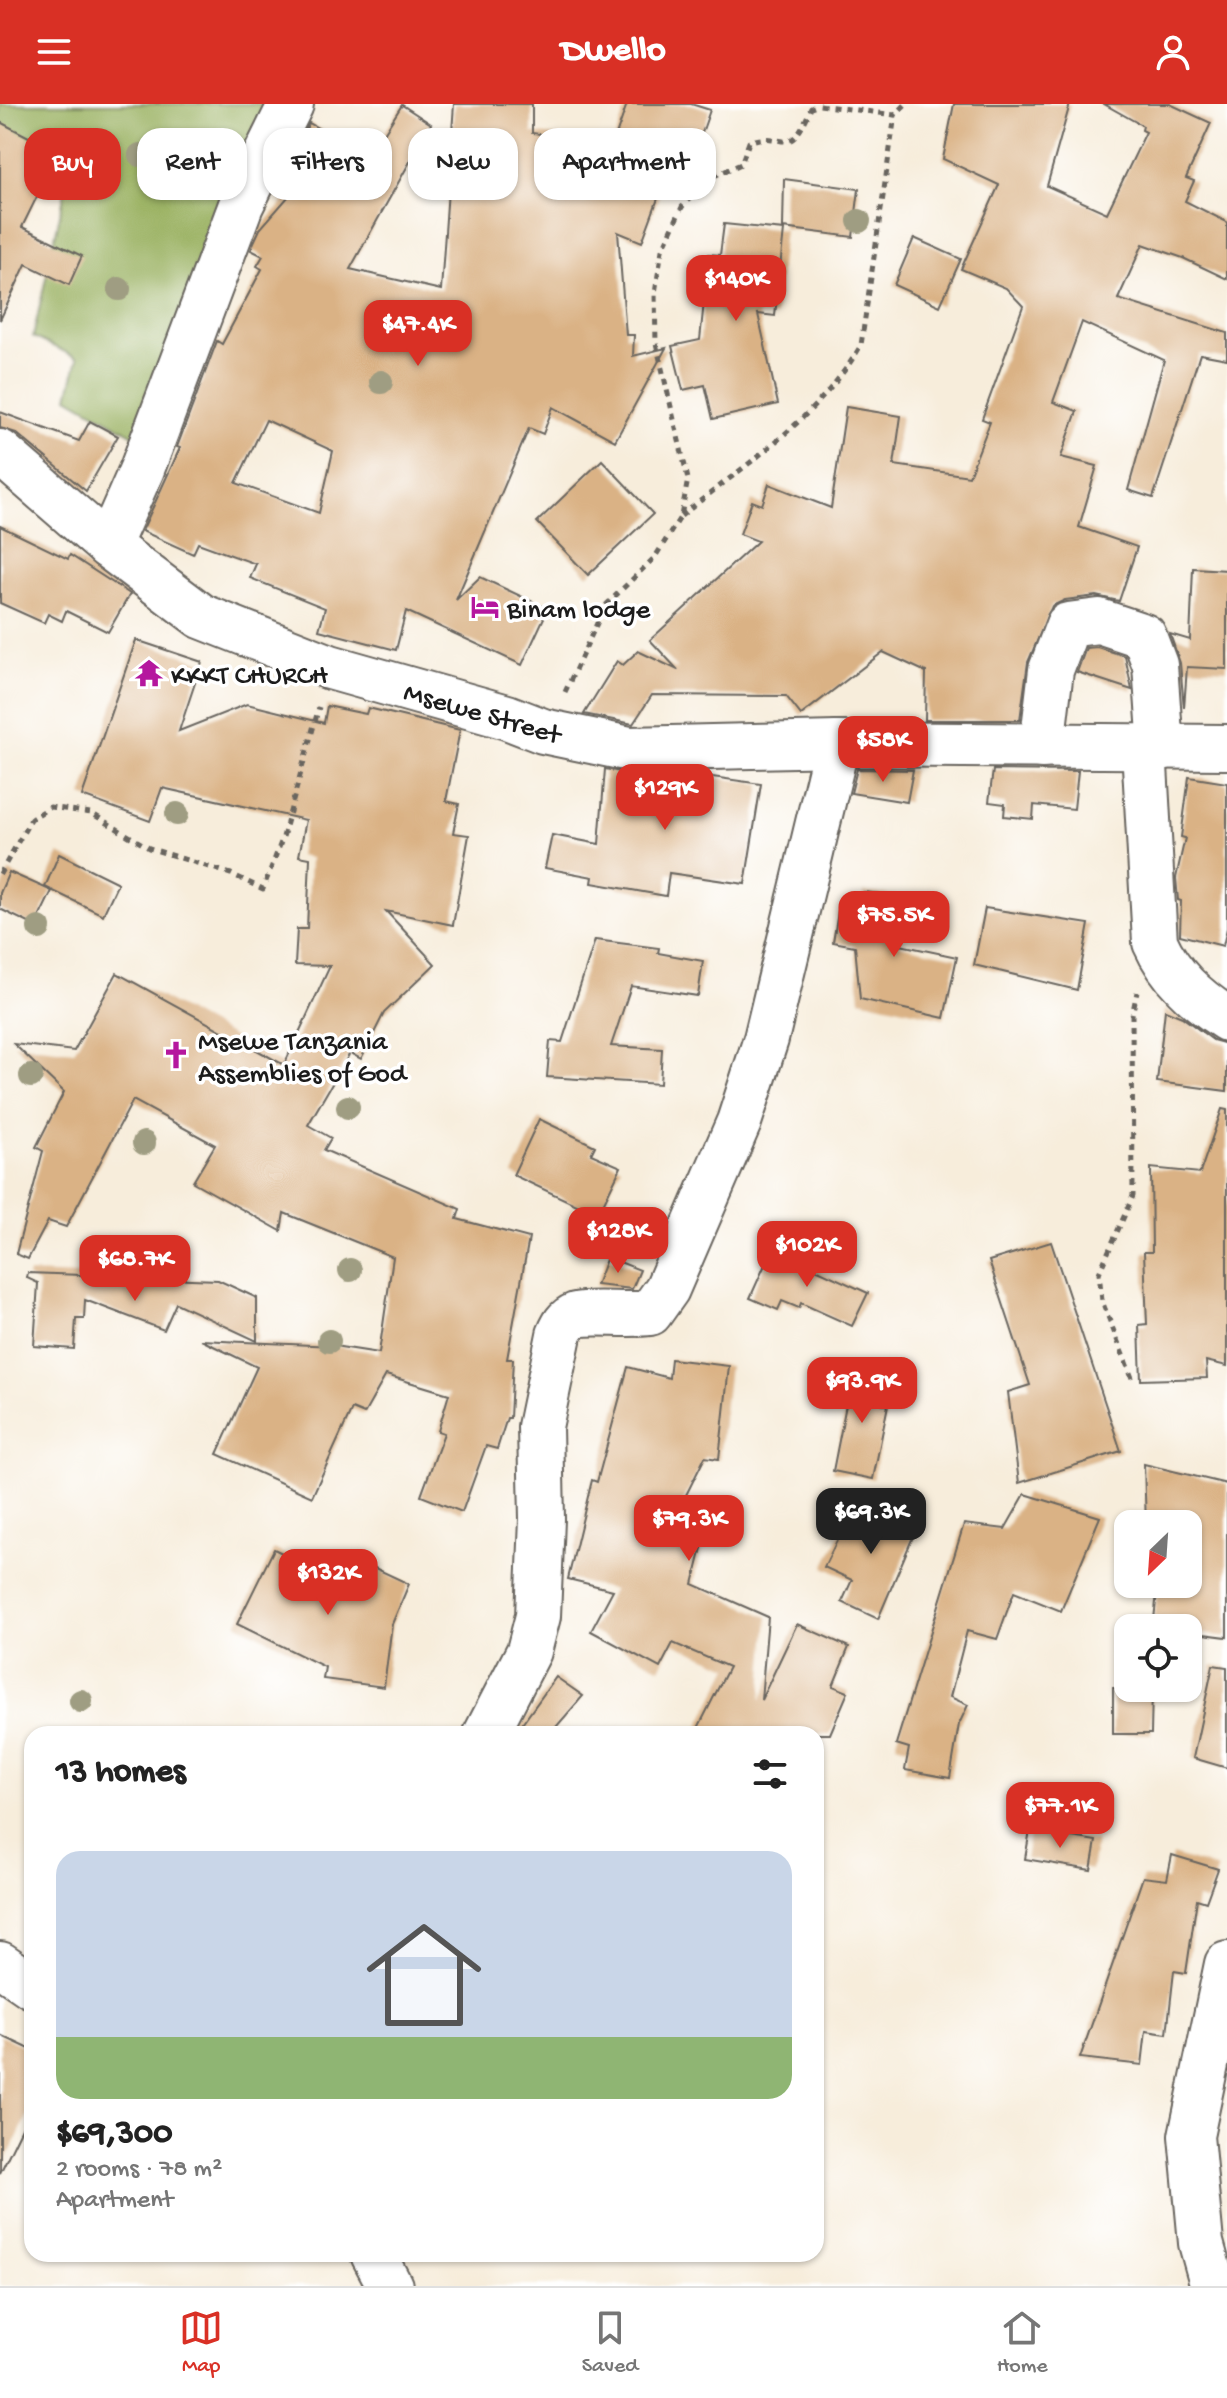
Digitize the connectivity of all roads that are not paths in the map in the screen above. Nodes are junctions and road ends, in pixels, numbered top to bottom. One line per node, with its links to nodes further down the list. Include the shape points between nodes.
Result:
1 (291, 104): 3 (street, via 241,205 164,414)
2 (0, 452): 3 (street, Msewe Street)
3 (108, 546): 4 (street, Msewe Street, via 201,616 330,667 543,731 630,749)
4 (837, 744): 5 (street, Msewe Street); 9 (street, via 766,1039 739,1122 667,1289 650,1313 577,1315 565,1322 559,1335 540,1427 538,1616 529,1651)
5 (1042, 746): 7 (street, Msewe Street); 7 (street, via 1051,670 1068,625 1099,621 1144,636 1155,665)
6 (1227, 747): 7 (street, Msewe Street)
7 (1153, 748): 8 (street, via 1155,942 1170,970 1202,1003)
8 (1227, 1019)
9 (490, 1726)
10 (0, 1964): 12 (street)
11 (1227, 1964): 15 (street, via 1191,2136 1201,2243)
12 (24, 1980)
13 (377, 2262): 14 (street)
14 (390, 2286)
15 (1213, 2286)

